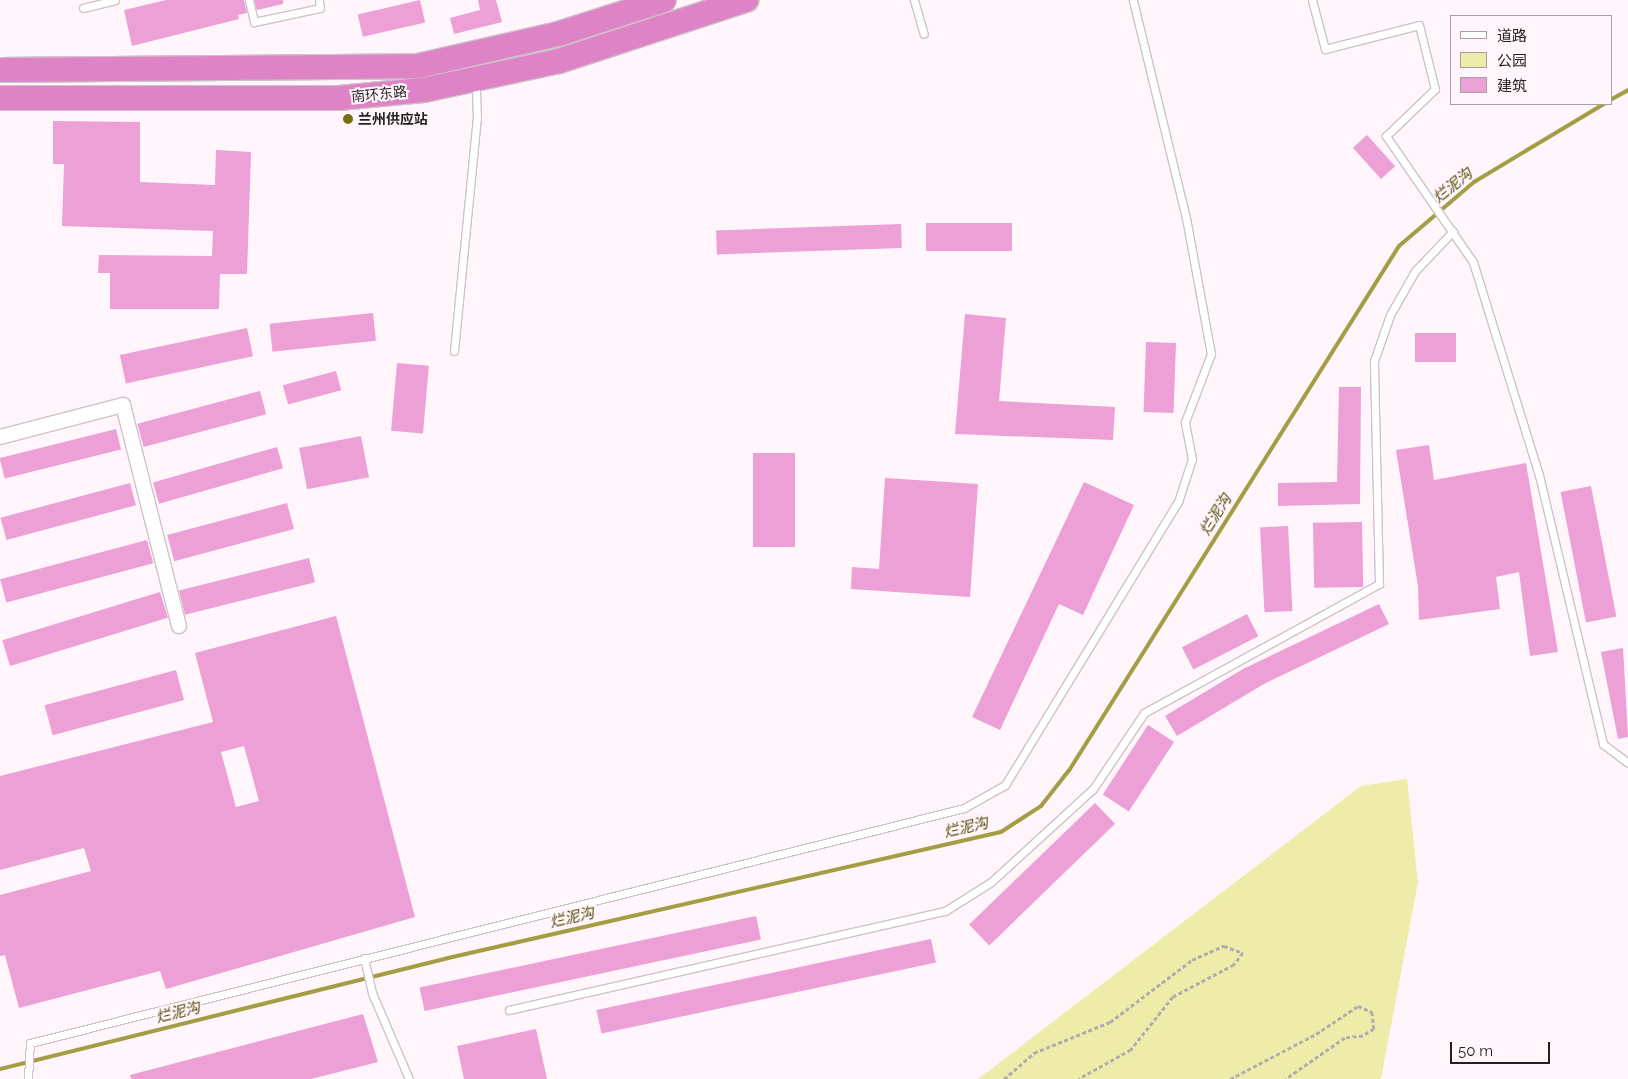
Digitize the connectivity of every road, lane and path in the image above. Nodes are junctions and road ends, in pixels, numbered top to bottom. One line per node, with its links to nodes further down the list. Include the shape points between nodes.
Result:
1 (115, 0): 9 (lane)
2 (249, 0): 3 (lane, via 254,22 320,8)
3 (319, 0)
4 (746, 0): 12 (highway, 南环东路, via 558,61)
5 (914, 0): 10 (lane)
6 (1133, 0): 19 (lane, via 1186,218 1211,354 1185,422 1192,459 1178,502 1005,785 964,808)
7 (1312, 0): 14 (lane, via 1325,49 1419,25 1435,89 1386,136)
8 (652, 2): 11 (highway, 南环东路, via 549,36 418,66)
9 (83, 8)
10 (924, 34)
11 (0, 70)
12 (476, 80): 13 (highway, 南环东路, via 339,98); 15 (lane, via 477,118)
13 (0, 98)
14 (1453, 231): 18 (lane, via 1473,262 1539,475 1603,744); 20 (lane, via 1415,271 1390,314 1374,361 1379,584 1144,713 1093,789 991,882 946,911)
15 (454, 351)
16 (0, 438): 17 (street, via 123,405)
17 (179, 626)
18 (1628, 763)
19 (364, 958): 21 (lane, via 30,1043); 22 (lane, via 372,993)
20 (509, 1010)
21 (28, 1079)
22 (409, 1079)
23 (1004, 1079): 24 (path, via 1034,1053 1110,1022 1192,960 1224,946 1243,953 1234,965 1173,997 1131,1050)
24 (1079, 1079)
25 (1230, 1079): 26 (path, via 1316,1034 1358,1006 1372,1012 1374,1029 1363,1036 1345,1038)
26 (1286, 1079)

